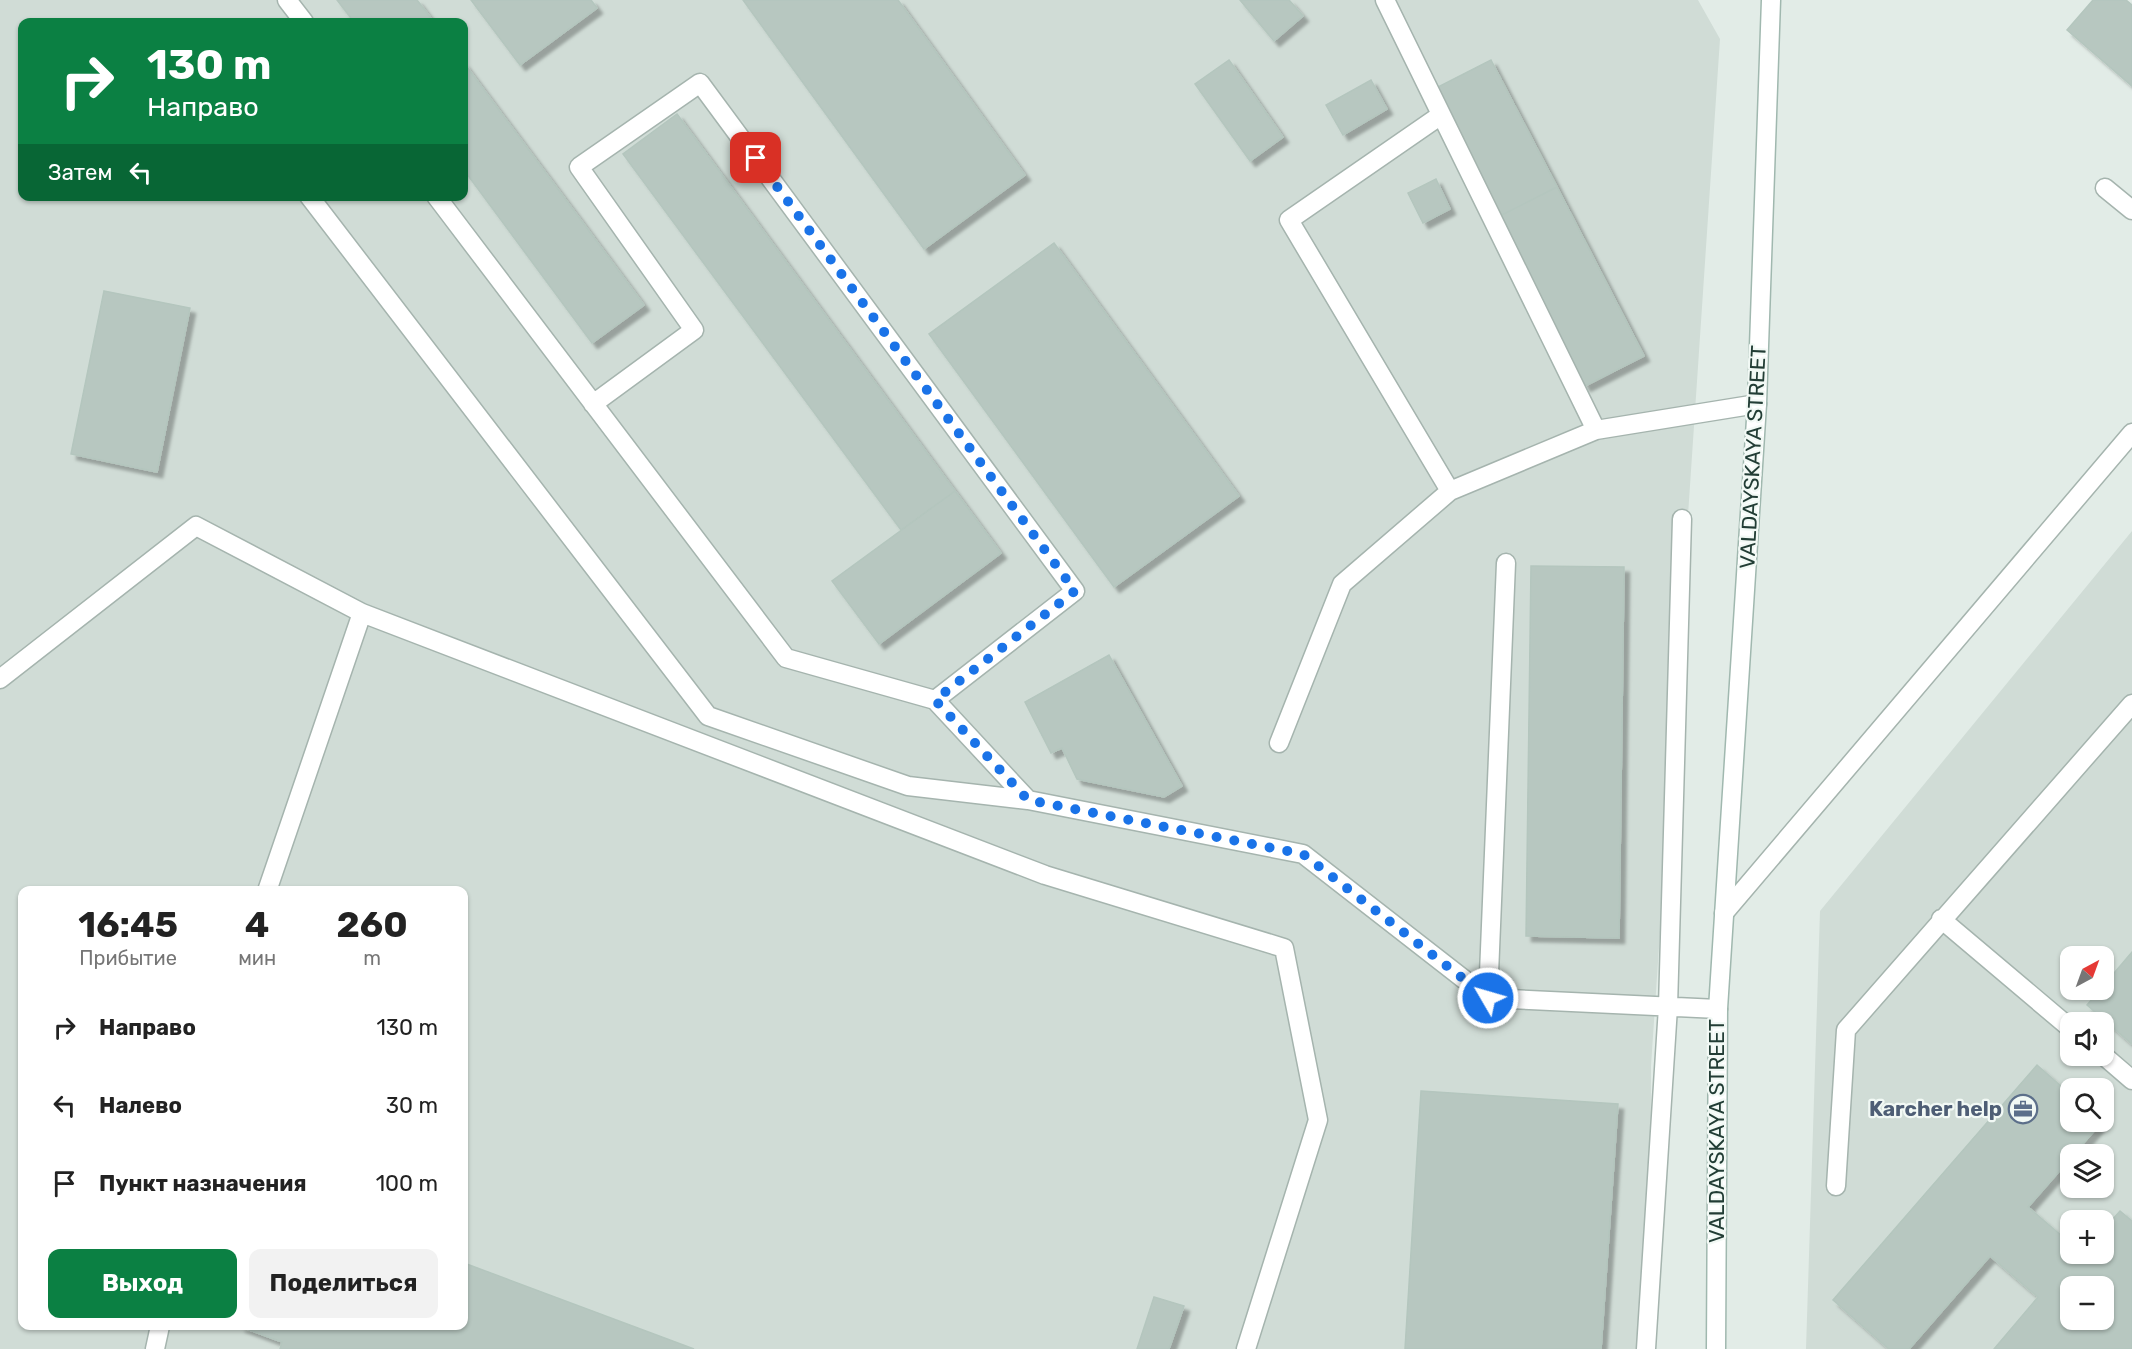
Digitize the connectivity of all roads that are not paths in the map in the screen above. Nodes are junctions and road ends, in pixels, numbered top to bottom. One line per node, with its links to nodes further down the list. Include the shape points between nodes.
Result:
1 (287, 0): 4 (street)
2 (1385, 0): 5 (street)
3 (1771, 0): 11 (street, VALDAYSKAYA STREET)
4 (301, 18)
5 (1441, 115): 12 (street); 14 (street, via 1289,220)
6 (2105, 188): 9 (street)
7 (313, 201): 22 (street, via 708,716 908,786)
8 (440, 201): 10 (street)
9 (2132, 210)
10 (593, 404): 19 (street, via 786,658); 19 (street, via 694,330 579,167 700,83 1075,591)
11 (1757, 404): 12 (street); 24 (street, VALDAYSKAYA STREET)
12 (1596, 430): 14 (street)
13 (2132, 433): 24 (street)
14 (1450, 491): 21 (street, via 1342,584)
15 (1682, 519): 27 (street)
16 (1506, 563): 26 (street)
17 (362, 614): 18 (street, via 196,526); 23 (street); 35 (street, via 1045,875 1284,948 1318,1120)
18 (0, 679)
19 (935, 700): 22 (street)
20 (2132, 704): 25 (street)
21 (1279, 743)
22 (1028, 800): 26 (street, via 1303,854)
23 (269, 886)
24 (1724, 913): 28 (street, VALDAYSKAYA STREET)
25 (1941, 919): 29 (street); 32 (street, via 1846,1030)
26 (1488, 998): 27 (street)
27 (1668, 1007): 28 (street); 36 (street)
28 (1718, 1009): 37 (street, VALDAYSKAYA STREET)
29 (2060, 1020)
30 (2114, 1064): 31 (street)
31 (2132, 1080)
32 (1836, 1186)
33 (159, 1330): 34 (street)
34 (155, 1349)
35 (1246, 1349)
36 (1646, 1349)
37 (1716, 1349)

